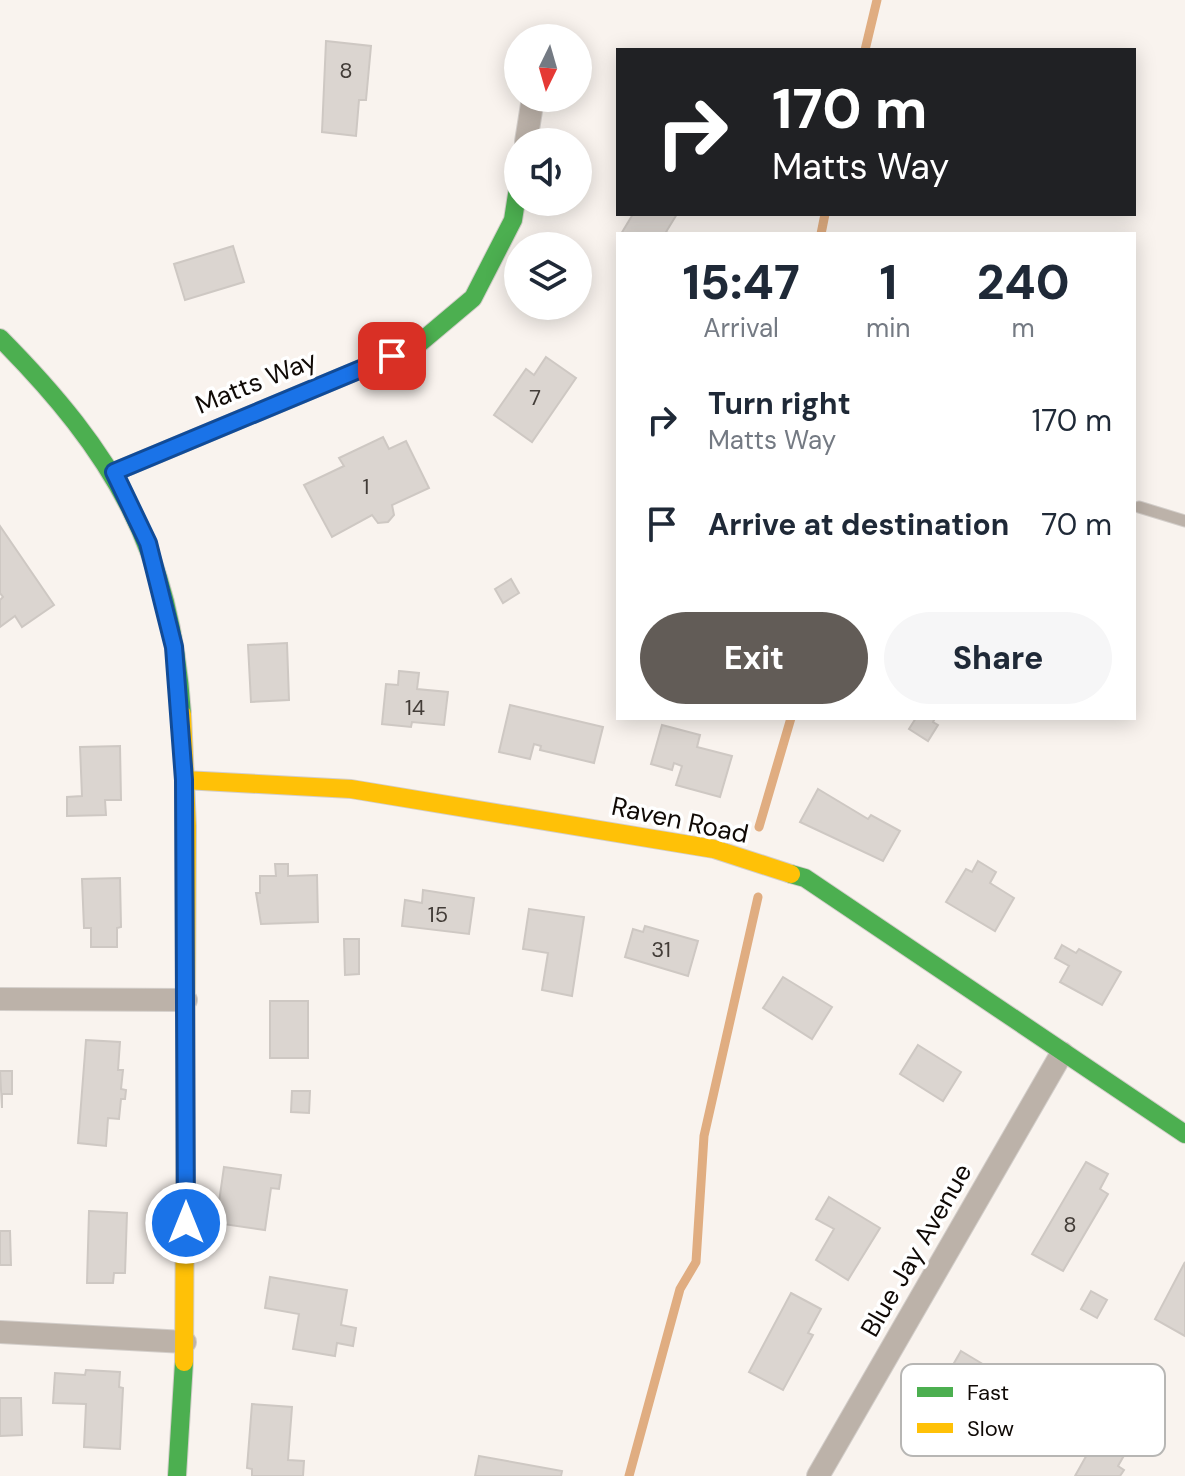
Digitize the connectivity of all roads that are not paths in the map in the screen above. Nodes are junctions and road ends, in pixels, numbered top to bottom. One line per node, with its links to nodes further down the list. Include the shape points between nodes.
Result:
1 (514, 216): 3 (street, Matts Way, via 473,298 416,346)
2 (0, 338): 3 (street, via 62,400)
3 (114, 472): 6 (street, via 148,543 174,647)
4 (1139, 507): 5 (lane)
5 (1185, 521)
6 (184, 780): 8 (street); 9 (street, Raven Road, via 351,789 714,849 805,878)
7 (0, 999): 8 (street)
8 (186, 1000): 12 (street)
9 (1062, 1053): 10 (street, Raven Road); 14 (street, Blue Jay Avenue)
10 (1185, 1134)
11 (0, 1332): 12 (street)
12 (185, 1342): 13 (street)
13 (177, 1476)
14 (818, 1476)

